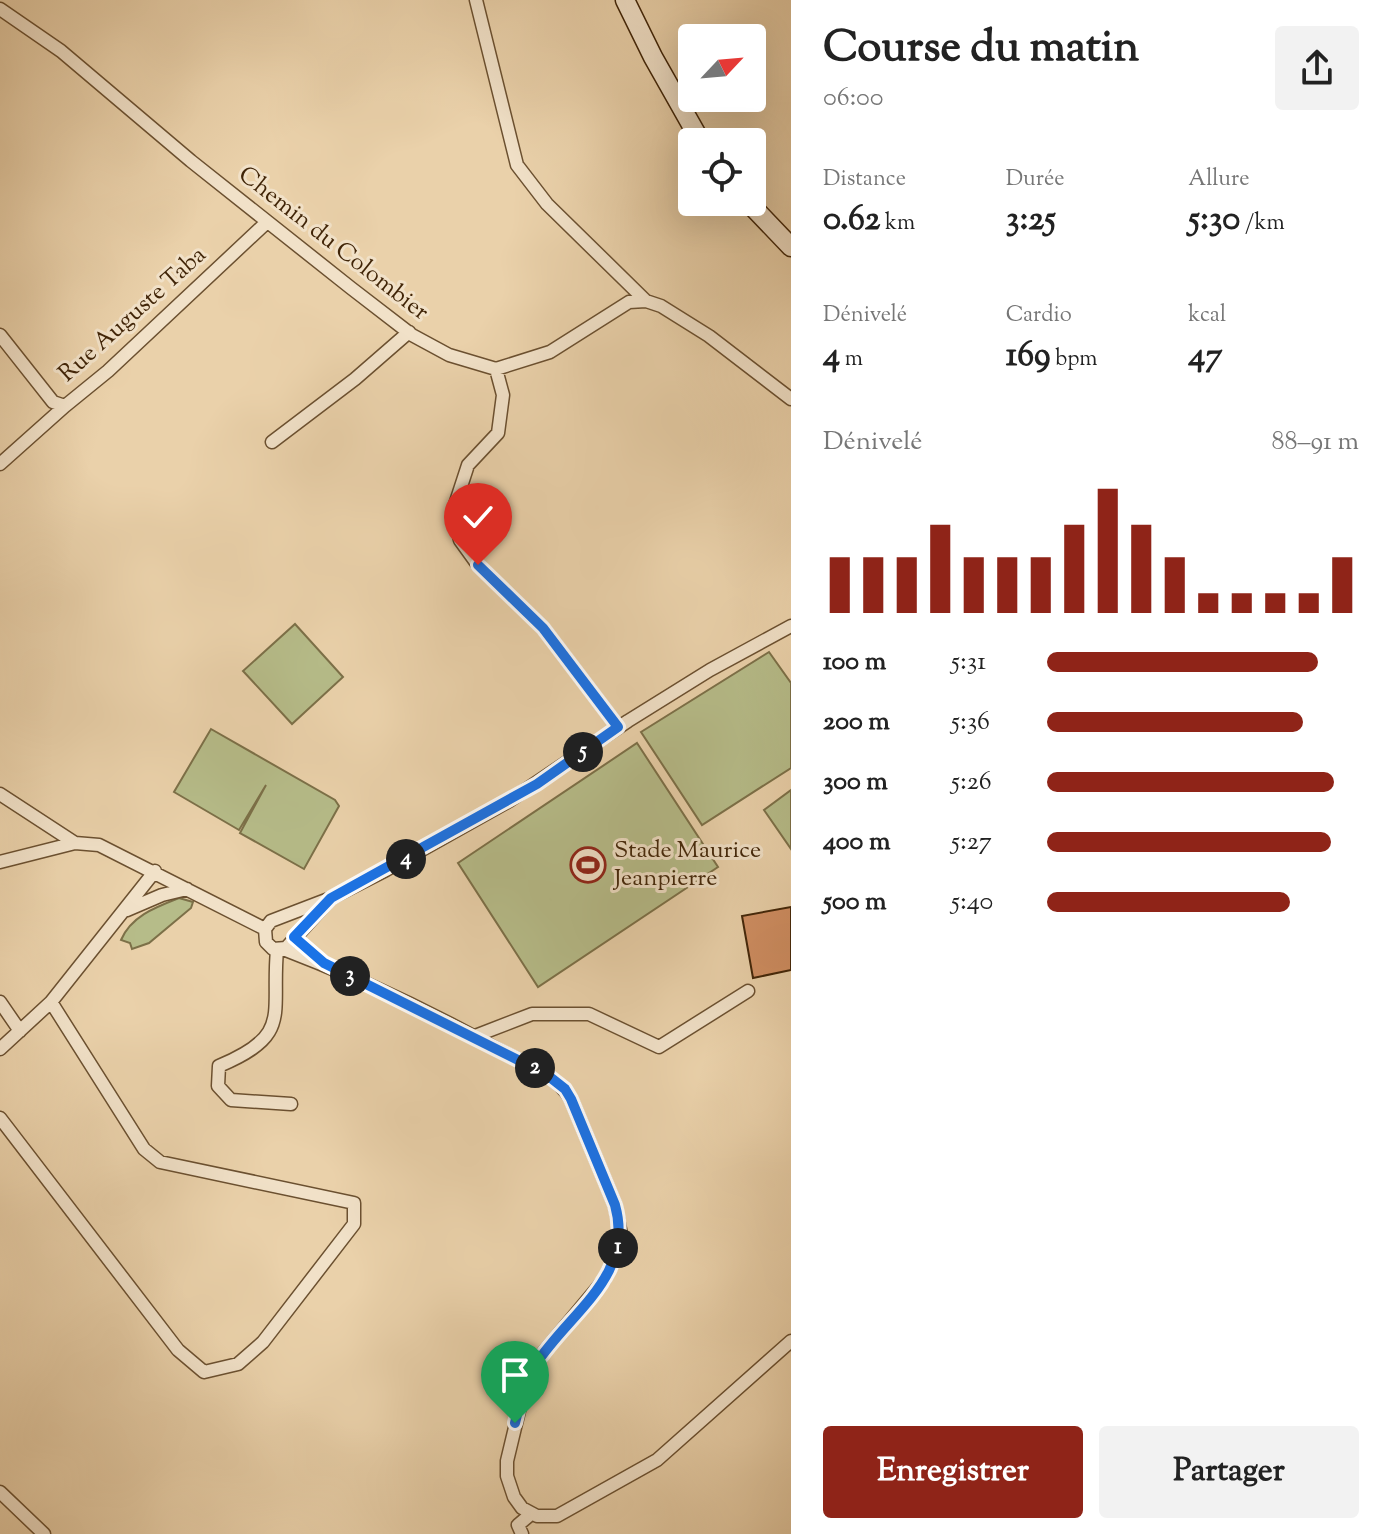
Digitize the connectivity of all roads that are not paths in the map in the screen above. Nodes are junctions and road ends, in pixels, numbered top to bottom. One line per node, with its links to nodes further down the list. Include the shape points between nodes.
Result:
1 (476, 0): 8 (street, via 517,165 547,204)
2 (625, 0): 4 (main road)
3 (0, 9): 6 (street, Chemin du Colombier, via 61,51)
4 (693, 128)
5 (762, 216): 7 (main road)
6 (267, 222): 9 (street, Chemin du Colombier); 13 (street, Rue Auguste Taba)
7 (790, 244)
8 (646, 301): 11 (street, via 629,302 550,352); 12 (street, via 709,336)
9 (409, 332): 11 (street, Chemin du Colombier, via 449,355); 14 (street)
10 (0, 335): 13 (street, Rue Auguste Taba, via 53,402)
11 (496, 369): 17 (street, via 503,395 498,433 468,465 453,511 460,540 478,565 543,628)
12 (791, 399)
13 (65, 406): 15 (street)
14 (272, 442)
15 (0, 464)
16 (791, 626): 17 (street)
17 (618, 727): 23 (street, via 537,784)
18 (0, 794): 19 (street)
19 (75, 843): 20 (street); 21 (street, via 108,849)
20 (0, 862)
21 (155, 871): 22 (street); 24 (street)
22 (187, 889): 24 (street); 26 (street)
23 (331, 898): 25 (street); 27 (street)
24 (124, 911): 32 (street)
25 (281, 919): 26 (street); 27 (street, via 290,923)
26 (265, 929): 28 (street, via 266,942)
27 (294, 937): 28 (street); 29 (street)
28 (280, 949): 29 (street); 36 (street, via 274,979 277,1015 270,1033 242,1056 219,1066 218,1086 231,1100)
29 (324, 963): 34 (street)
30 (748, 991): 34 (street, via 659,1047 589,1014 532,1014)
31 (0, 1002): 33 (street)
32 (51, 1002): 33 (street); 37 (street, via 144,1149 160,1162 354,1203 354,1224 263,1342 238,1364 204,1372 178,1350)
33 (20, 1031): 35 (street)
34 (475, 1036): 40 (street, via 565,1089 620,1222 616,1256 604,1280 543,1353 524,1390 507,1476 514,1497)
35 (0, 1049)
36 (291, 1104)
37 (0, 1118)
38 (791, 1341): 40 (street, via 657,1460 566,1512)
39 (0, 1492): 41 (street)
40 (531, 1514): 42 (street, via 518,1525)
41 (44, 1534)
42 (522, 1534)

